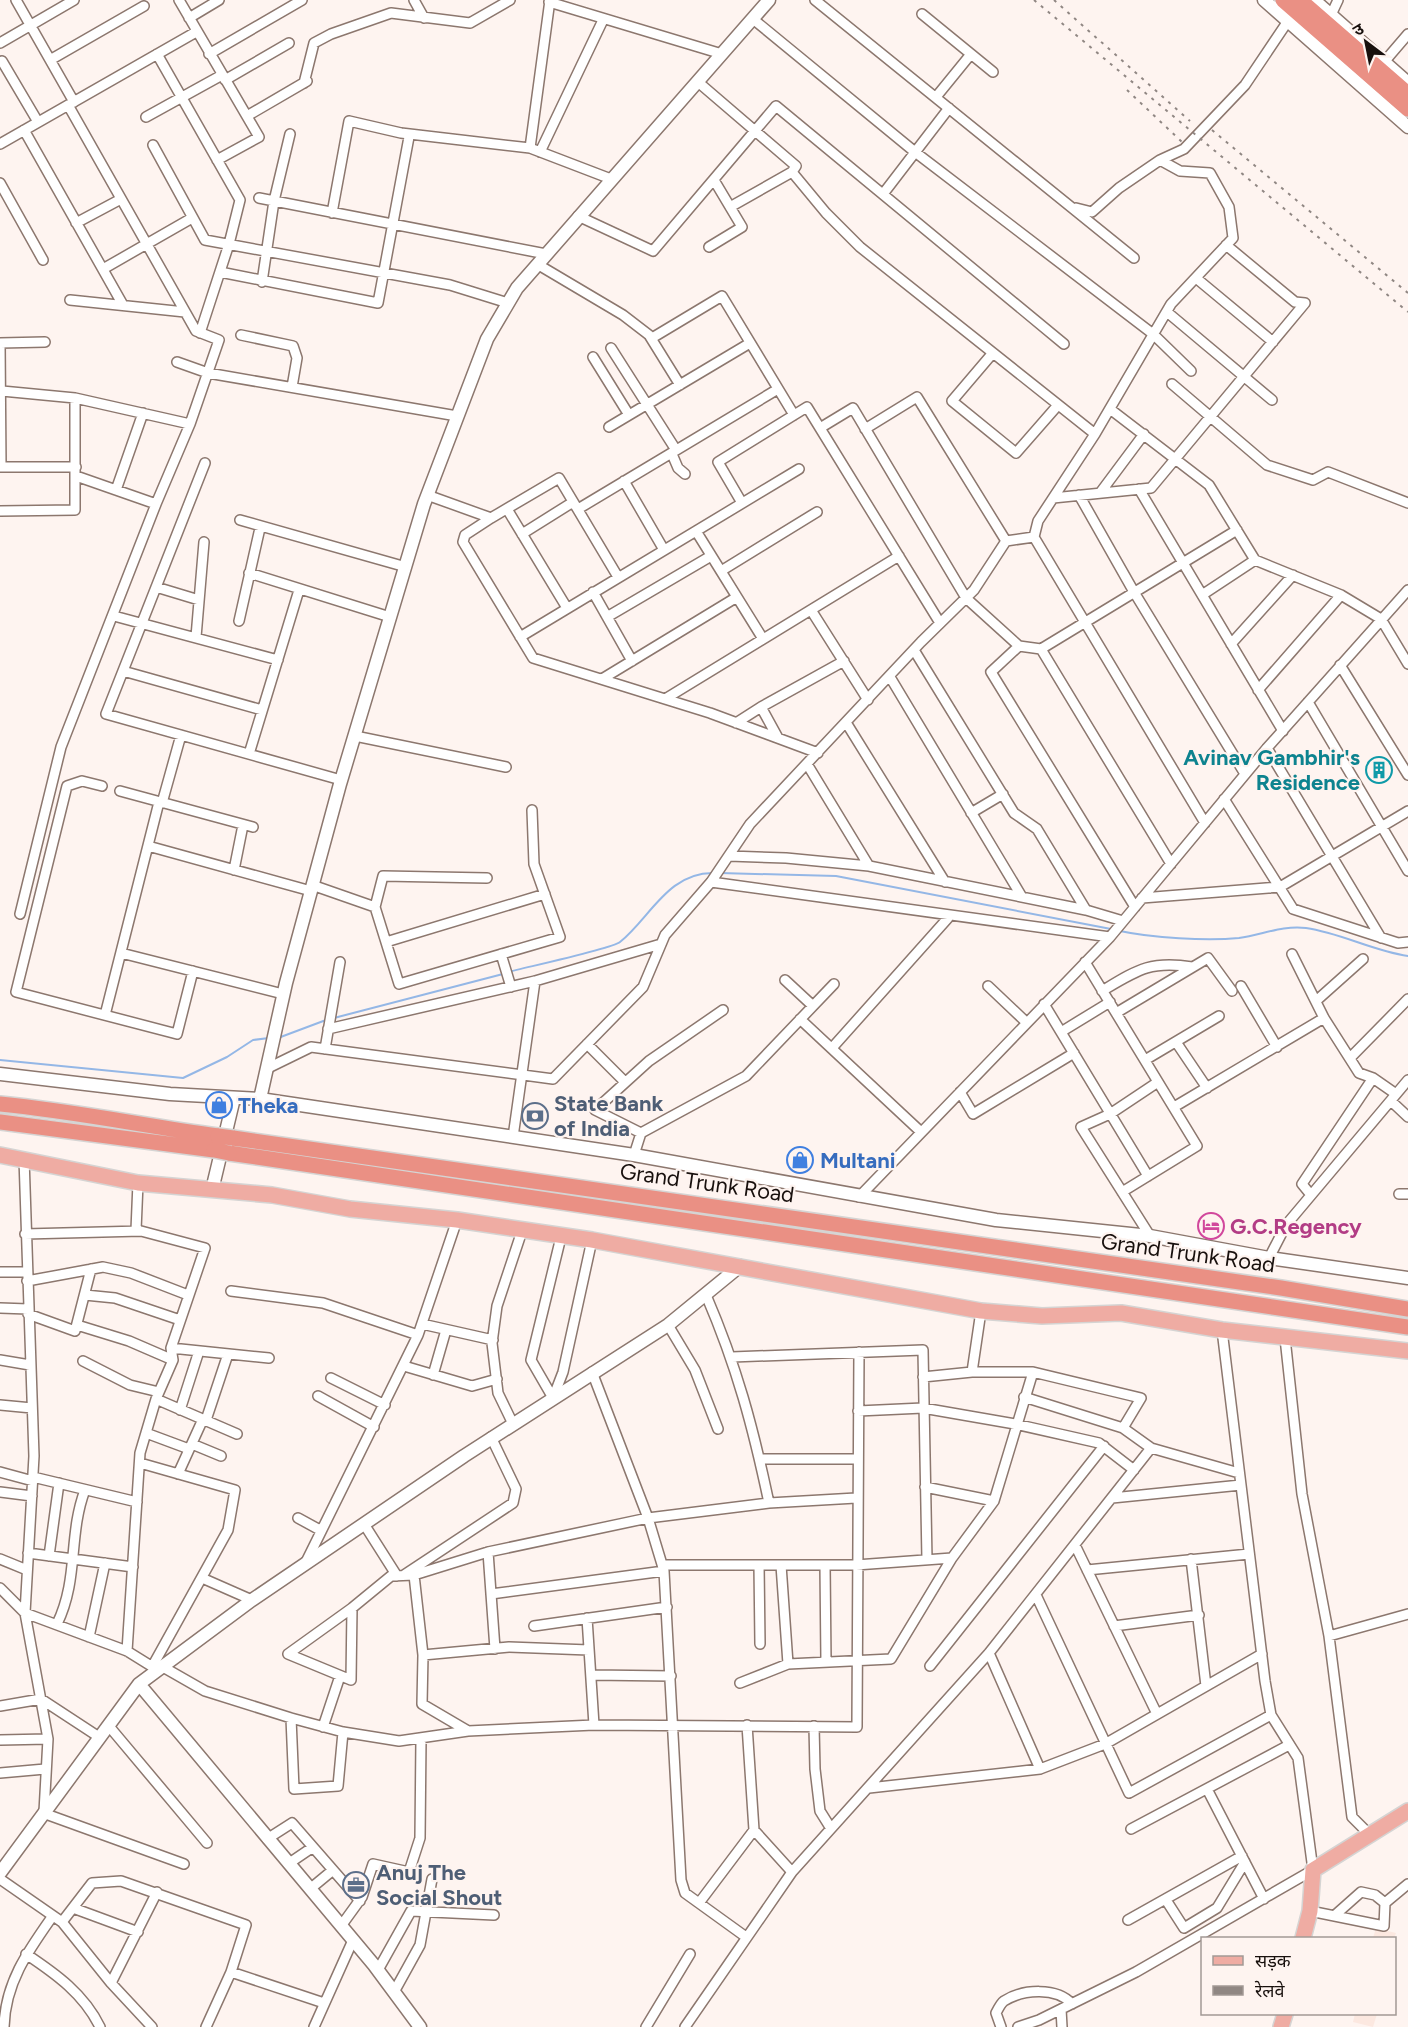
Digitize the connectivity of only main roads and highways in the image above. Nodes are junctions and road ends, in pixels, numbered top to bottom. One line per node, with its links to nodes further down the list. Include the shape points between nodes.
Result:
1 (1283, 0): 3 (highway)
2 (1300, 0): 3 (highway)
3 (1340, 43): 4 (highway); 5 (highway)
4 (1408, 94)
5 (1408, 110)
6 (0, 1104): 8 (highway, Grand Trunk Road, via 48,1108)
7 (0, 1122): 8 (highway, Grand Trunk Road)
8 (223, 1144): 10 (highway, Grand Trunk Road, via 1281,1288); 11 (highway, Grand Trunk Road)
9 (0, 1155): 12 (main road, via 138,1183 272,1195 350,1209 592,1240 981,1311 1042,1316 1121,1313 1222,1330)
10 (1408, 1309)
11 (1408, 1328)
12 (1408, 1351)
13 (1408, 1811): 14 (main road, via 1313,1870)
14 (1303, 1937)

